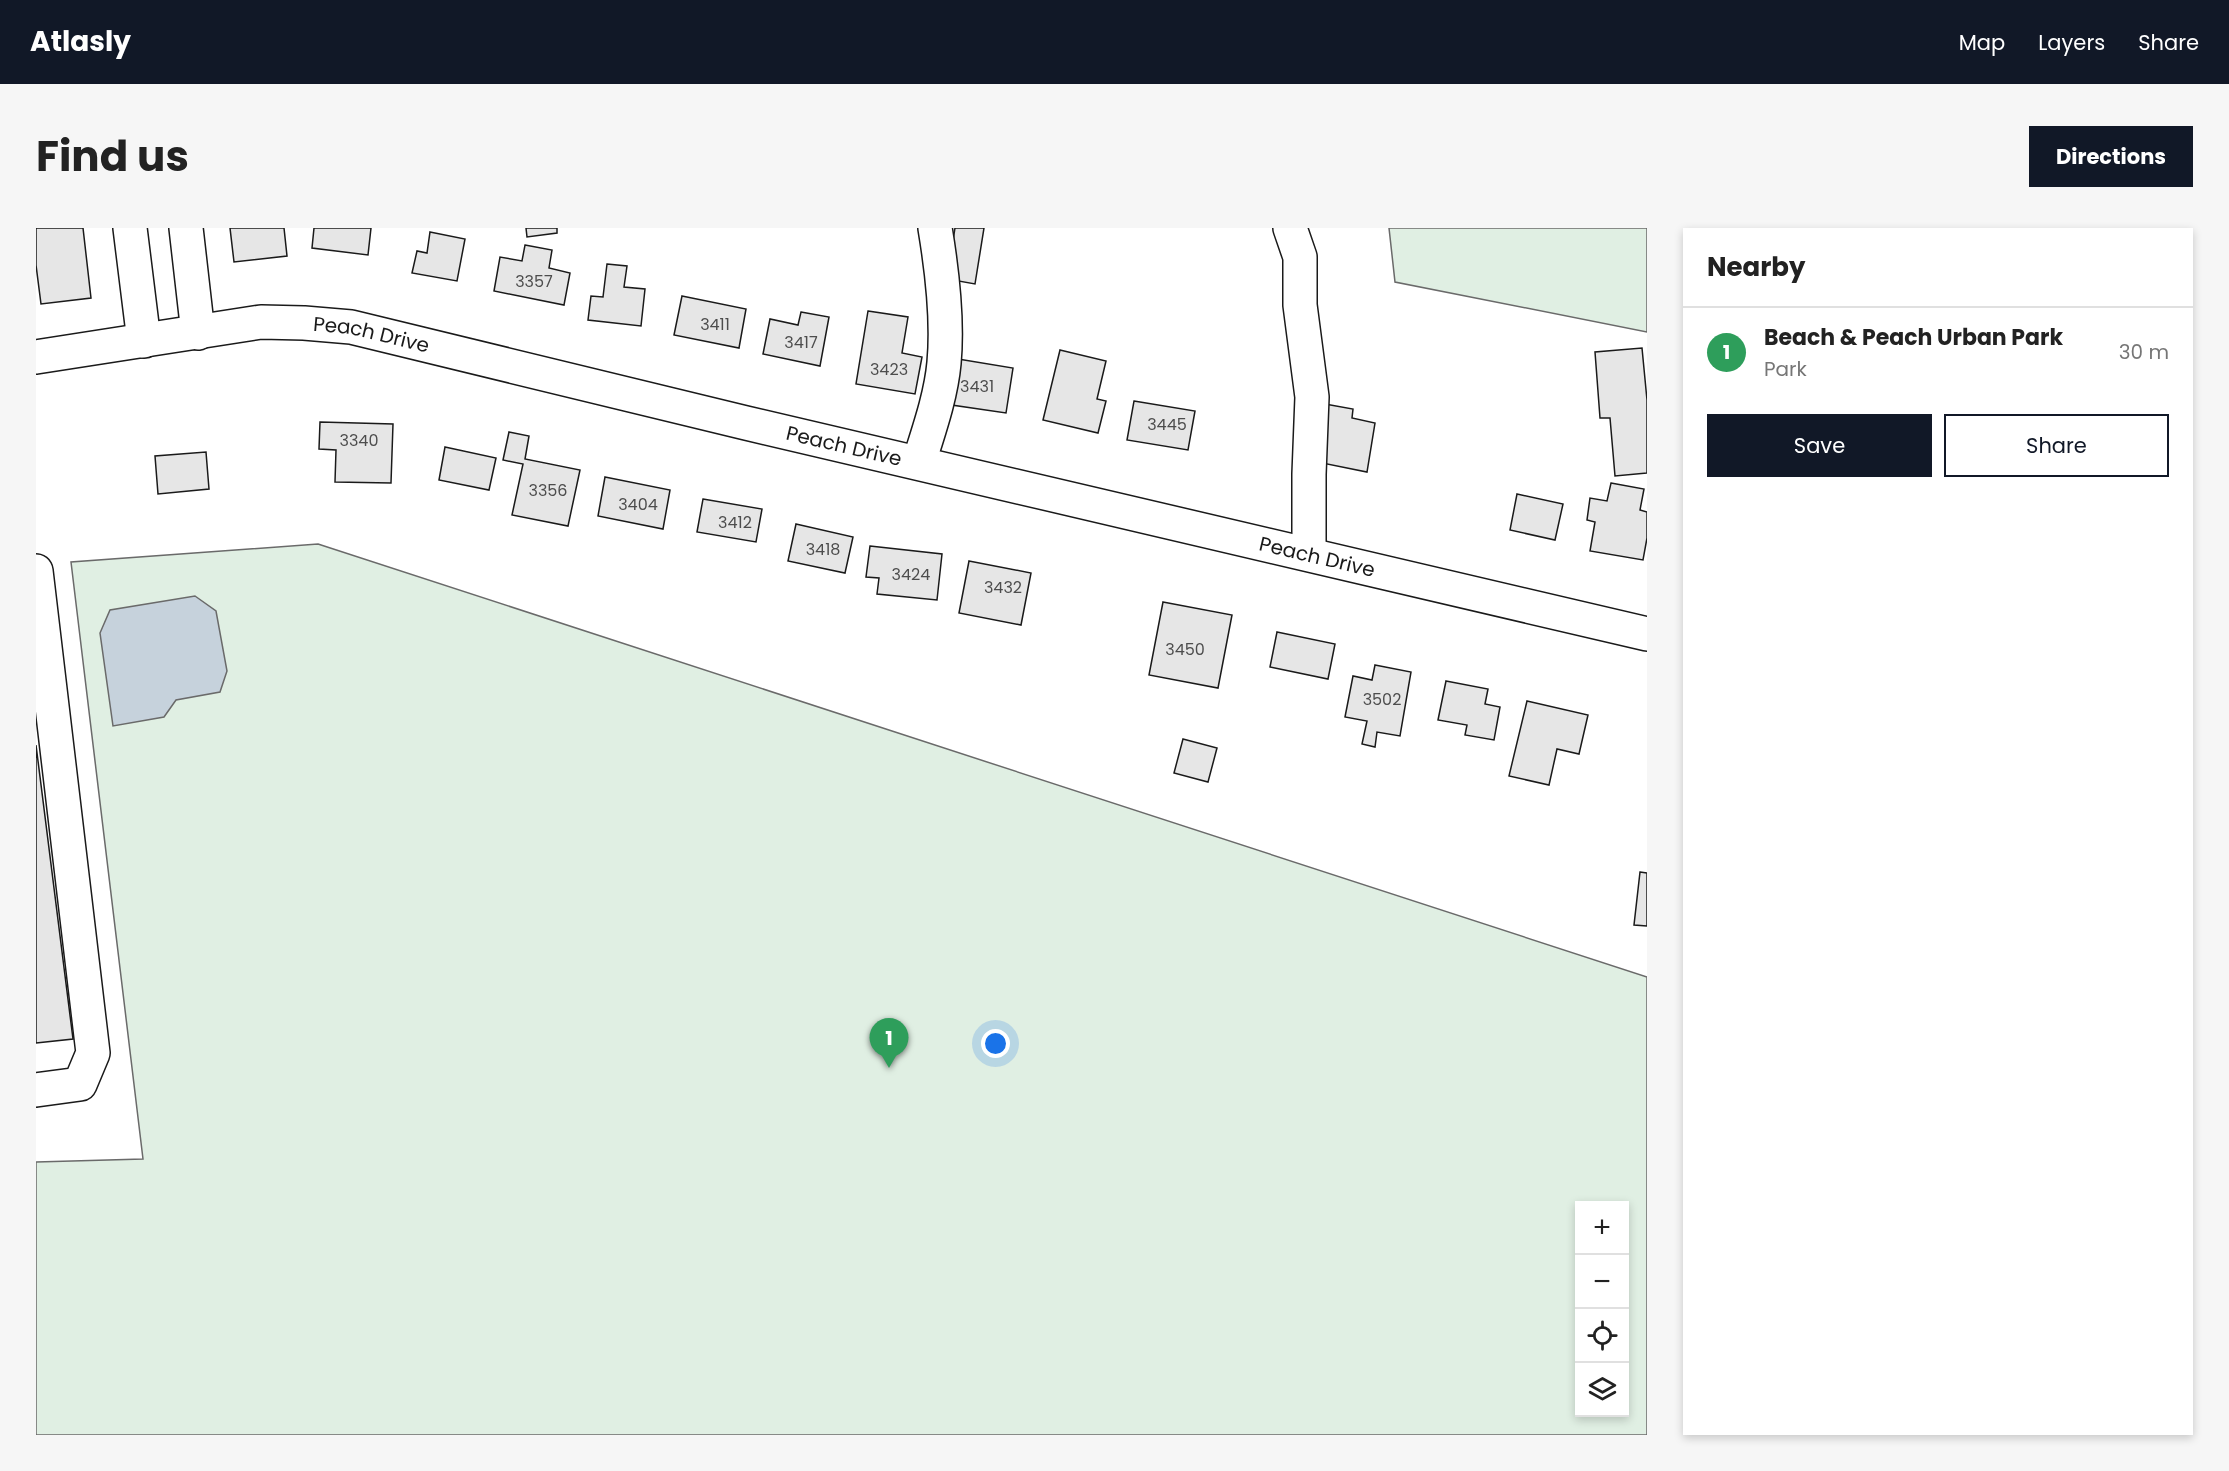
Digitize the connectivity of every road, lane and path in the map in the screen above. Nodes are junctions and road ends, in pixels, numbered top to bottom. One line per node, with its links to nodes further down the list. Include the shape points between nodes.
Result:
1 (130, 228): 6 (street)
2 (186, 228): 5 (street)
3 (935, 228): 8 (street, via 943,296 944,362)
4 (1290, 228): 9 (street, via 1300,257 1300,305 1312,397)
5 (198, 333): 6 (street, Peach Drive); 8 (street, Peach Drive, via 261,322 351,327)
6 (144, 341): 7 (street, Peach Drive)
7 (36, 357)
8 (919, 462): 9 (street, Peach Drive)
9 (1309, 555): 11 (street, Peach Drive)
10 (36, 570): 12 (street, via 93,1053 80,1084)
11 (1647, 634)
12 (36, 1090)

